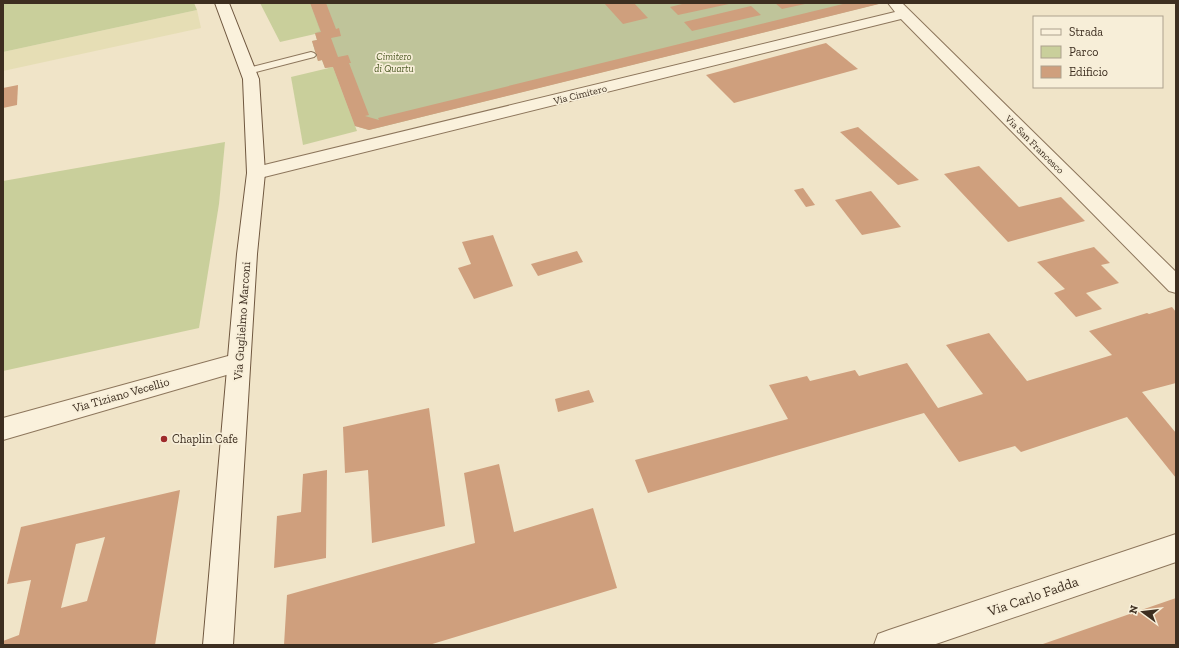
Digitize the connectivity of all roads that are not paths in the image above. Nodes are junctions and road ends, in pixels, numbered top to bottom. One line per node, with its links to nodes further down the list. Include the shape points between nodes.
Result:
1 (222, 3): 4 (street, Via Guglielmo Marconi)
2 (899, 8): 5 (street, Via Cimitero); 6 (street, Via San Francesco)
3 (311, 55): 4 (lane)
4 (248, 71): 5 (street, Via Guglielmo Marconi, via 252,88)
5 (256, 173): 7 (street, Via Guglielmo Marconi)
6 (1176, 285)
7 (239, 362): 8 (street, Via Tiziano Vecellio); 10 (street, Via Guglielmo Marconi)
8 (3, 429)
9 (1176, 548): 11 (street, Via Carlo Fadda)
10 (218, 645)
11 (889, 645)

